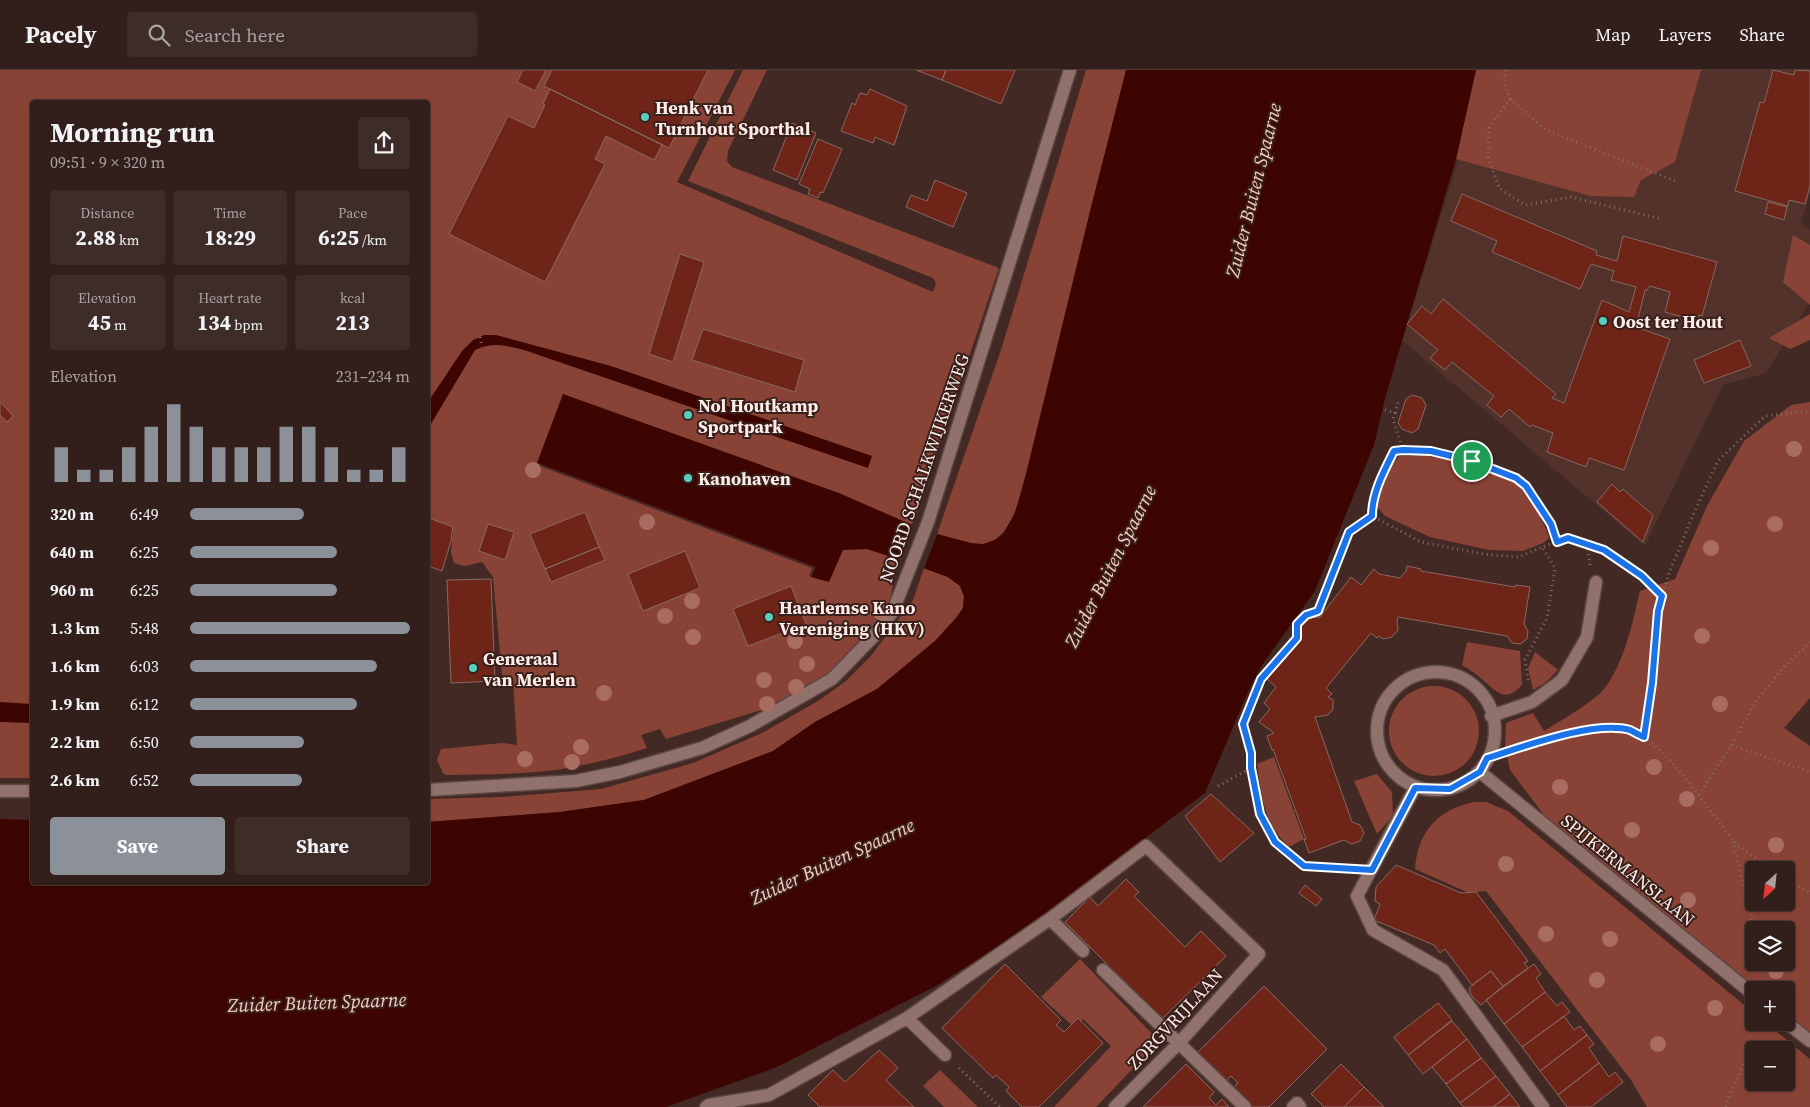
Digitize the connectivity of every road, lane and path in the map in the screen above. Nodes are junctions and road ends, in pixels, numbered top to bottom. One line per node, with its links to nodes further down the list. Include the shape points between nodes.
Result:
1 (1070, 70): 30 (street, NOORD SCHALKWIJKERWEG, via 928,522 893,611 874,636 832,679 750,726 702,748 620,772 576,780)
2 (1506, 70): 3 (path, via 1504,82)
3 (1510, 99): 4 (path, via 1546,130); 5 (path, via 1489,128 1488,156 1499,188 1525,205 1571,197)
4 (1678, 182)
5 (1662, 219)
6 (480, 337): 7 (path)
7 (482, 347)
8 (1398, 402): 11 (path)
9 (1385, 410): 11 (path)
10 (1810, 411): 18 (path, via 1766,416 1718,462 1694,512)
11 (1395, 413): 12 (path, via 1393,419)
12 (1403, 450): 13 (path, via 1394,451 1372,502); 14 (path, via 1431,451 1456,457 1516,478 1526,486 1551,524)
13 (1372, 516): 16 (path, via 1421,542 1483,554 1519,557); 25 (path, via 1349,532 1318,611 1306,615 1297,624 1297,638 1261,679 1243,724 1251,753)
14 (1557, 542): 15 (path, via 1568,538); 16 (path)
15 (1588, 544): 17 (path, via 1591,572); 18 (path, via 1604,550 1642,576)
16 (1542, 547): 20 (path, via 1555,568 1547,618 1525,660)
17 (1596, 582): 20 (street, via 1587,637 1562,680)
18 (1662, 596): 22 (path)
19 (1810, 642): 23 (path, via 1757,700)
20 (1532, 702): 21 (street)
21 (1491, 716): 24 (street, via 1496,732); 29 (street, via 1486,696 1454,673 1427,671 1393,686 1375,726 1385,765)
22 (1644, 737): 24 (path, via 1629,730 1600,728 1550,738); 33 (path, via 1660,750)
23 (1731, 745): 27 (path); 33 (path)
24 (1487, 758): 26 (street)
25 (1251, 768): 28 (path); 36 (path, via 1260,814 1275,842 1304,866)
26 (1480, 772): 29 (street, via 1450,789); 43 (street, SPIJKERMANSLAAN)
27 (1810, 772)
28 (1218, 786)
29 (1415, 788): 36 (street)
30 (430, 790)
31 (0, 791): 32 (street)
32 (30, 791)
33 (1699, 795): 34 (path)
34 (1732, 837): 35 (path, via 1737,845); 40 (path)
35 (1760, 861)
36 (1372, 870): 57 (street, via 1358,896 1373,930 1443,970)
37 (1795, 884): 38 (path)
38 (1810, 893)
39 (1050, 919): 41 (street); 44 (street); 48 (street, ZORGVRIJLAAN, via 1146,846 1259,954)
40 (1752, 921)
41 (1083, 951)
42 (1102, 970): 48 (street)
43 (1745, 987)
44 (907, 1018): 49 (street); 51 (street, via 769,1095)
45 (1795, 1030): 47 (street)
46 (1752, 1031): 58 (path)
47 (1810, 1042)
48 (1179, 1043): 53 (street, ZORGVRIJLAAN); 54 (street)
49 (945, 1055)
50 (971, 1079): 52 (path)
51 (706, 1107)
52 (1000, 1107)
53 (1115, 1107)
54 (1246, 1107)
55 (1293, 1107): 56 (street, via 1296,1103)
56 (1300, 1107)
57 (1543, 1107)
58 (1726, 1107)

